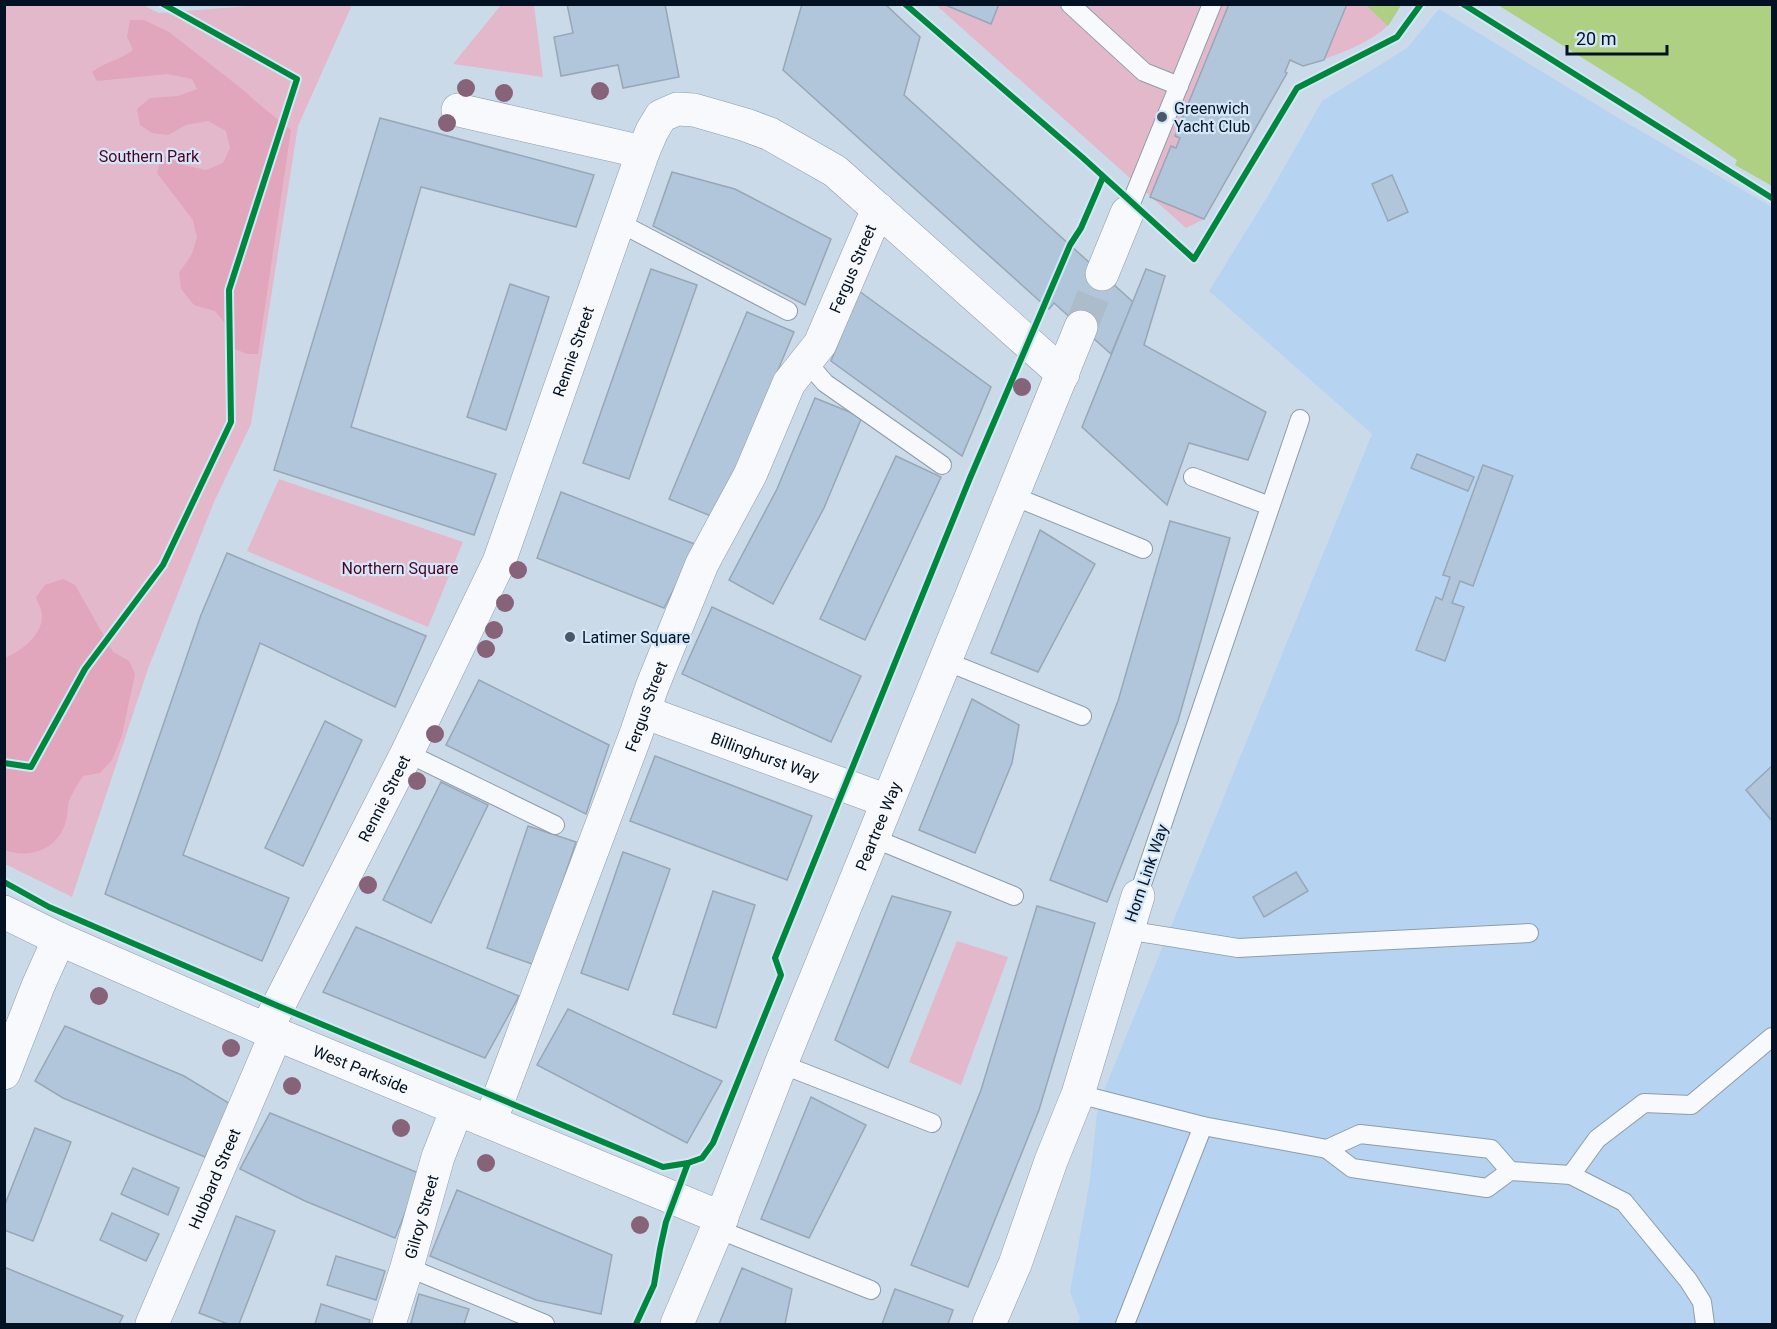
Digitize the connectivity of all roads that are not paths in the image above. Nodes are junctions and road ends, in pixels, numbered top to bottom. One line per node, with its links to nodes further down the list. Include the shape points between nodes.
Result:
1 (1070, 4): 3 (lane, via 1144,72)
2 (1212, 4): 3 (lane)
3 (1179, 86): 7 (lane)
4 (458, 110): 5 (street)
5 (643, 152): 6 (street, Rennie Street, via 661,116 677,109 694,110 770,134 835,171); 8 (street, Rennie Street)
6 (878, 209): 12 (street, Fergus Street, via 820,344); 13 (street, Rennie Street)
7 (1127, 213): 9 (street)
8 (618, 222): 10 (lane); 23 (street, Rennie Street, via 499,562)
9 (1102, 274)
10 (788, 310)
11 (1081, 327): 13 (street, Peartree Way)
12 (806, 361): 15 (lane, via 825,383); 21 (street, Fergus Street, via 789,383 750,475 702,564)
13 (1063, 374): 17 (street, Peartree Way)
14 (1300, 419): 18 (lane, Horn Link Way)
15 (942, 465)
16 (1193, 477): 18 (lane)
17 (1013, 496): 19 (lane); 20 (street, Peartree Way)
18 (1270, 506): 28 (lane, Horn Link Way)
19 (1143, 549)
20 (945, 661): 22 (lane); 24 (street, Peartree Way)
21 (644, 712): 24 (street, Billinghurst Way); 39 (street, Fergus Street)
22 (1082, 716)
23 (407, 753): 25 (lane); 33 (street, Rennie Street)
24 (887, 801): 26 (street, Peartree Way)
25 (555, 825)
26 (873, 838): 27 (lane); 35 (street, Peartree Way)
27 (1014, 896)
28 (1138, 896): 30 (street, Horn Link Way)
29 (4, 912): 32 (street, West Parkside)
30 (1126, 930): 31 (lane, via 1238,948); 37 (street, Horn Link Way)
31 (1529, 933)
32 (59, 939): 33 (street, West Parkside); 36 (street)
33 (271, 1032): 38 (street, West Parkside); 48 (street, Hubbard Street)
34 (1773, 1037): 44 (lane, via 1691,1105 1644,1103 1597,1139)
35 (781, 1064): 40 (lane); 45 (street, Peartree Way)
36 (4, 1073)
37 (1078, 1094): 41 (lane); 52 (street, Horn Link Way)
38 (457, 1108): 39 (street, West Parkside); 46 (street, Gilroy Street, via 438,1157)
39 (490, 1122): 45 (street, West Parkside)
40 (933, 1123)
41 (1203, 1126): 42 (lane); 53 (lane)
42 (1327, 1149): 43 (lane, via 1352,1168 1487,1188); 43 (lane, via 1360,1134 1491,1149)
43 (1510, 1171): 44 (lane)
44 (1571, 1175): 54 (lane, via 1624,1202 1688,1280 1702,1302)
45 (719, 1223): 47 (lane); 51 (street, Peartree Way)
46 (407, 1267): 49 (street, Gilroy Street); 50 (lane)
47 (871, 1290)
48 (152, 1324)
49 (389, 1324)
50 (545, 1324)
51 (677, 1324)
52 (989, 1324)
53 (1125, 1324)
54 (1706, 1324)

